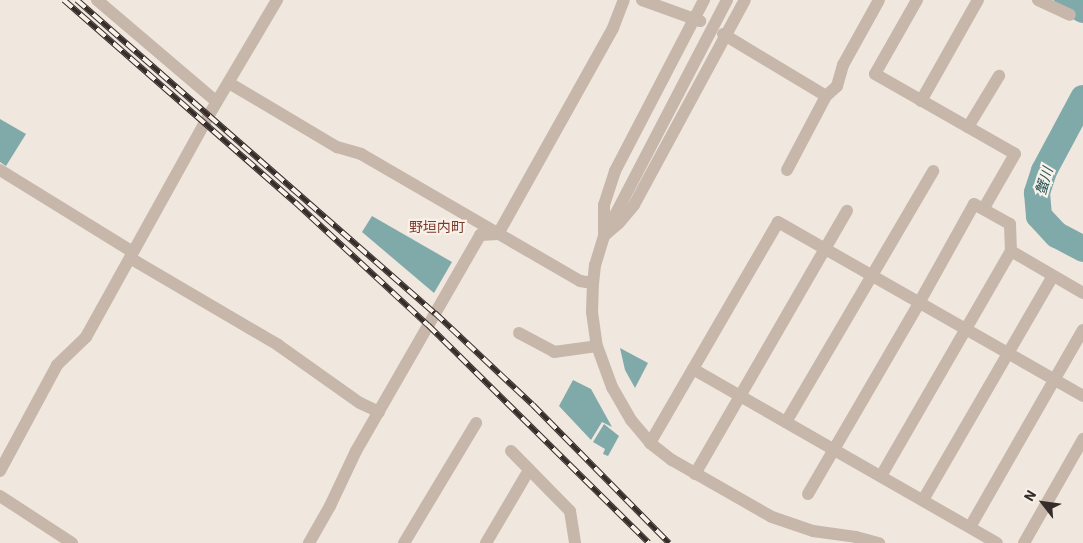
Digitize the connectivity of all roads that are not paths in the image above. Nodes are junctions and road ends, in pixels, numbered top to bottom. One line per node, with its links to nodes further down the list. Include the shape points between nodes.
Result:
1 (97, 0): 19 (street)
2 (277, 0): 16 (street)
3 (624, 0): 26 (street, via 613,28)
4 (642, 0): 13 (street)
5 (704, 0): 13 (street)
6 (727, 0): 27 (street)
7 (745, 0): 14 (street)
8 (879, 0): 17 (street, via 843,65 837,86)
9 (917, 0): 18 (street, via 875,74)
10 (978, 0): 18 (street)
11 (1038, 0): 12 (street)
12 (1070, 15)
13 (697, 20): 27 (street, via 615,172 604,205)
14 (724, 35): 17 (street); 27 (street, via 634,205)
15 (999, 76): 20 (street)
16 (229, 83): 19 (street); 26 (street, via 337,147 361,154)
17 (826, 96): 22 (street)
18 (920, 101): 20 (street)
19 (217, 102): 30 (street)
20 (968, 127): 24 (street, via 1015,154)
21 (0, 170): 30 (street)
22 (787, 170)
23 (933, 171): 31 (street)
24 (984, 208): 29 (street, via 1010,224); 35 (street, via 974,204)
25 (847, 211): 28 (street)
26 (498, 234): 33 (street, via 580,281); 45 (street, via 480,234)
27 (604, 236): 33 (street)
28 (825, 249): 31 (street); 41 (street, via 778,222); 43 (street)
29 (1011, 251): 32 (street); 36 (street)
30 (131, 255): 45 (street, via 278,345 360,403); 53 (street, via 86,337 57,365)
31 (872, 276): 35 (street); 46 (street)
32 (1053, 276): 34 (street); 40 (street)
33 (593, 283): 39 (street, via 592,312)
34 (1083, 293)
35 (919, 303): 36 (street); 50 (street)
36 (966, 329): 40 (street); 55 (street)
37 (1083, 330): 42 (street)
38 (519, 333): 39 (street, via 554,352)
39 (597, 346): 49 (street, via 612,387 631,420)
40 (1009, 353): 42 (street); 58 (street)
41 (693, 369): 43 (street); 49 (street)
42 (1055, 380): 44 (street); 59 (street)
43 (740, 396): 46 (street); 54 (street)
44 (1083, 396)
45 (379, 412): 61 (street)
46 (786, 422): 50 (street)
47 (476, 423): 62 (street)
48 (1083, 439): 67 (street)
49 (650, 442): 54 (street)
50 (834, 450): 55 (street); 56 (street)
51 (511, 451): 52 (street)
52 (529, 470): 63 (street); 64 (street, via 570,510)
53 (0, 471)
54 (695, 474): 65 (street, via 772,517 812,530)
55 (881, 476): 58 (street)
56 (808, 494)
57 (0, 496): 60 (street)
58 (922, 500): 59 (street)
59 (970, 528): 66 (street)
60 (65, 541)
61 (309, 543)
62 (404, 543)
63 (486, 543)
64 (575, 543)
65 (879, 543)
66 (997, 543)
67 (1024, 543)

